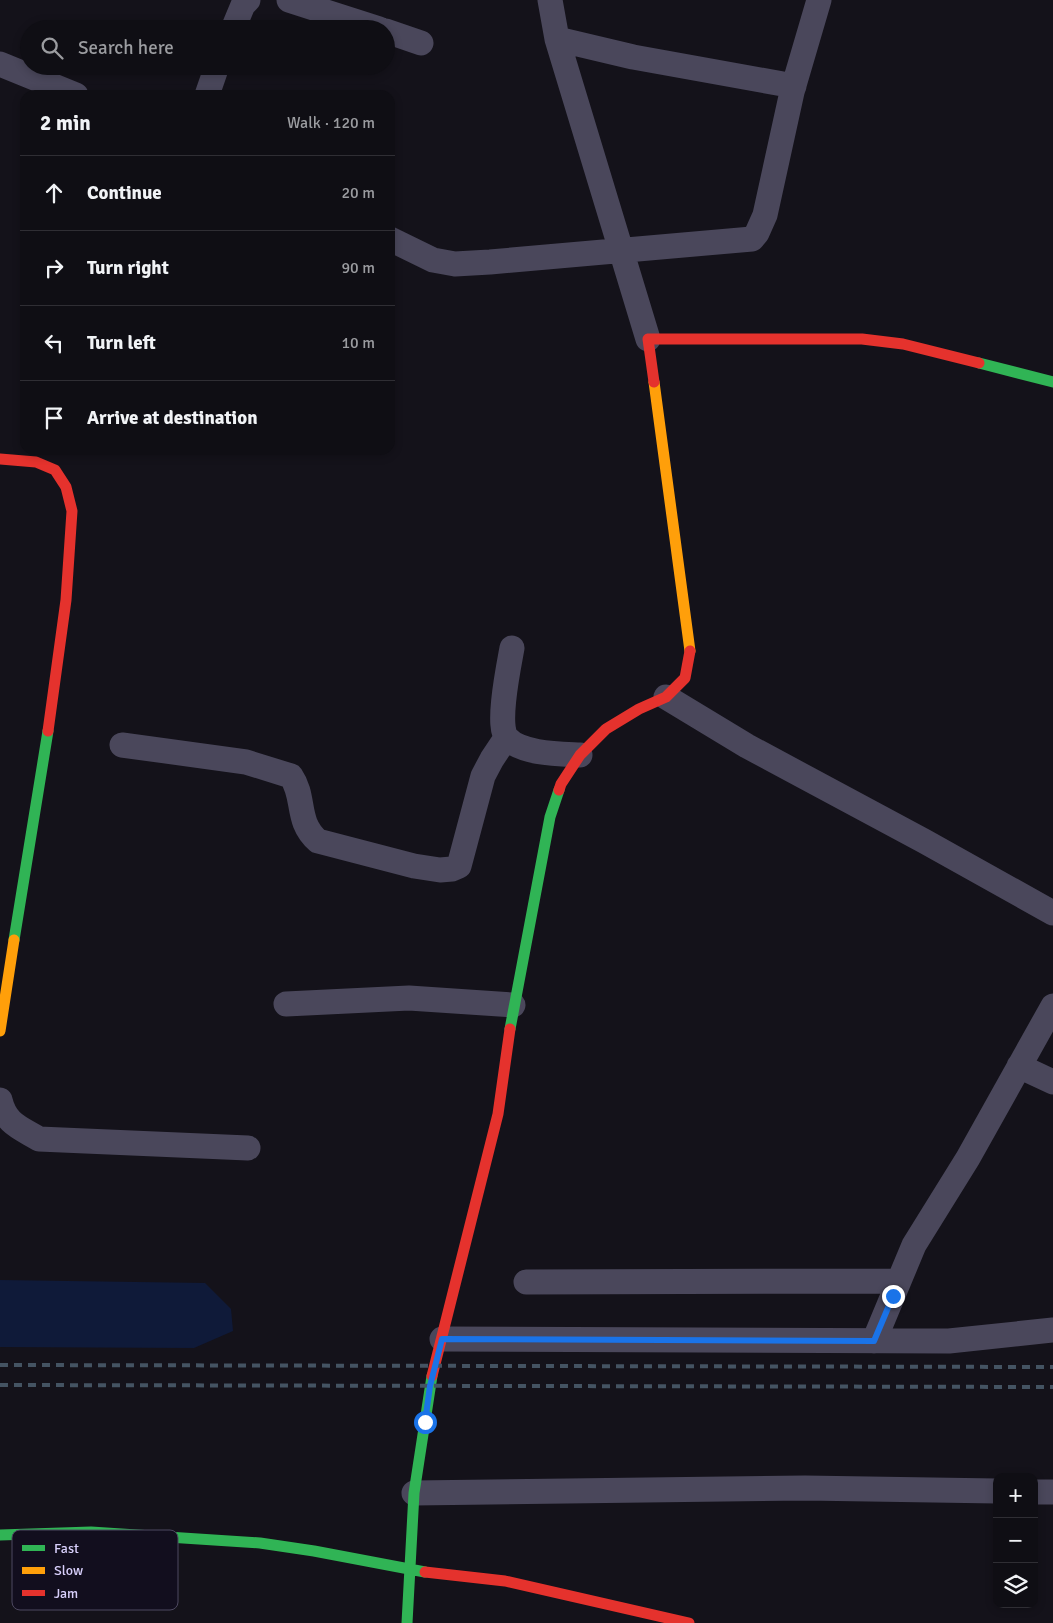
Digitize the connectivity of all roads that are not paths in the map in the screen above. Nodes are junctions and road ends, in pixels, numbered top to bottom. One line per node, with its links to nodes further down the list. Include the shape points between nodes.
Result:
1 (248, 0): 5 (street)
2 (289, 0): 6 (street)
3 (550, 0): 8 (street)
4 (819, 0): 14 (street)
5 (236, 20)
6 (351, 20)
7 (395, 34): 9 (street)
8 (557, 39): 14 (street, via 633,58); 18 (street)
9 (422, 43)
10 (0, 64): 11 (street)
11 (20, 72)
12 (27, 75): 15 (street)
13 (215, 75): 16 (street)
14 (794, 86): 18 (street, via 765,215 752,239)
15 (64, 90)
16 (209, 90)
17 (395, 241): 18 (street, via 433,260 455,264)
18 (621, 251): 19 (street)
19 (648, 339): 20 (street, via 862,339 903,344); 23 (street, via 690,652 685,678)
20 (1053, 382)
21 (0, 459): 31 (street, via 36,462 55,470 66,487 72,510 66,600 52,705)
22 (512, 648): 24 (street, via 502,711)
23 (666, 697): 26 (street, via 606,729); 27 (street, via 747,746)
24 (506, 738): 25 (street, via 483,776 459,866 440,870 318,841 304,824 298,792 291,776 246,762); 26 (street, via 536,752)
25 (122, 745)
26 (580, 755): 29 (street, via 561,784 550,817)
27 (1053, 913)
28 (286, 1004): 29 (street, via 409,998)
29 (513, 1004): 39 (street, via 498,1114)
30 (1053, 1006): 32 (street)
31 (0, 1031)
32 (1019, 1066): 33 (street); 36 (street, via 968,1158 914,1245)
33 (1053, 1082)
34 (1, 1109): 35 (street, via 17,1126 39,1139)
35 (248, 1148)
36 (899, 1281): 37 (street); 40 (street)
37 (526, 1282)
38 (1053, 1330): 40 (street, via 948,1341)
39 (442, 1339): 40 (street); 44 (street, via 430,1386)
40 (874, 1341)
41 (993, 1491): 44 (street, via 806,1488)
42 (1038, 1492): 43 (street)
43 (1053, 1492)
44 (414, 1493): 46 (street)
45 (178, 1538): 46 (street, via 260,1543)
46 (411, 1570): 47 (street); 48 (street, via 505,1581)
47 (407, 1623)
48 (689, 1623)

